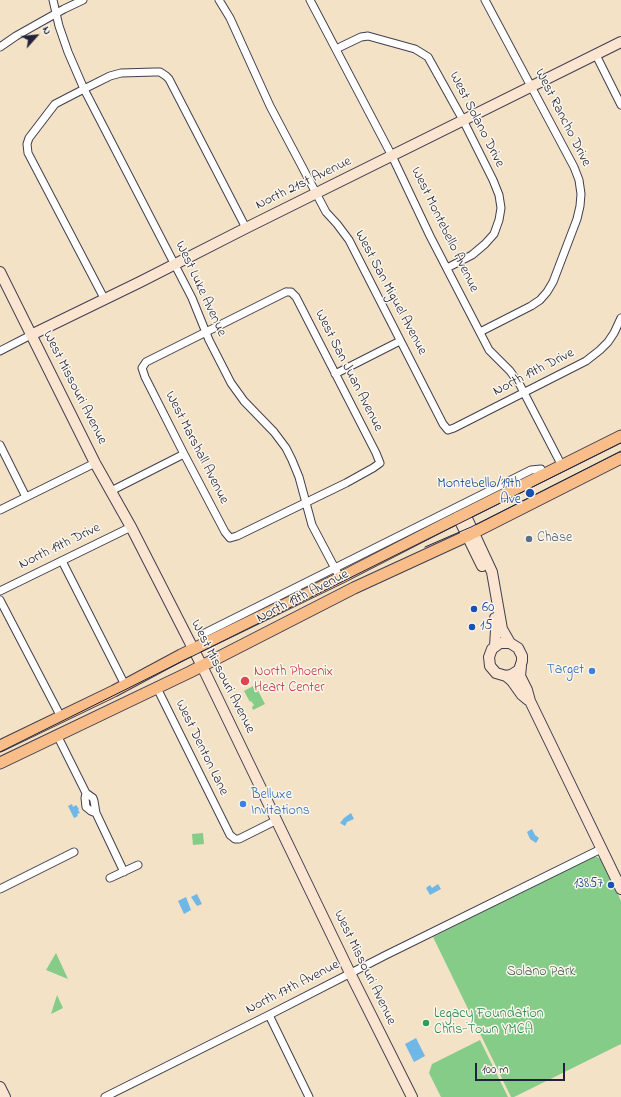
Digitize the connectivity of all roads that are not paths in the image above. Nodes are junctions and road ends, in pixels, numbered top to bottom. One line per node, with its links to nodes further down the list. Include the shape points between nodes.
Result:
1 (53, 0): 6 (street, West Luke Avenue)
2 (83, 0): 6 (street)
3 (219, 0): 16 (street, West San Miguel Avenue, via 230,18 270,106)
4 (310, 0): 9 (street, West Montebello Avenue)
5 (485, 0): 11 (street, West Rancho Drive)
6 (56, 13): 8 (street); 12 (street, West Luke Avenue, via 68,52)
7 (621, 42): 10 (street, North 21st Avenue)
8 (0, 47)
9 (336, 50): 14 (street, West Solano Drive, via 368,36 415,49 428,57); 15 (street, West Montebello Avenue)
10 (596, 55): 11 (street, North 21st Avenue); 13 (street)
11 (530, 87): 14 (street, North 21st Avenue); 24 (street, West Rancho Drive, via 574,166 579,180 580,206 553,282 547,292 531,306)
12 (84, 89): 17 (street, via 121,73 160,72 169,79); 18 (street, West Luke Avenue); 21 (street, via 55,104 27,144 28,153)
13 (621, 105)
14 (462, 120): 15 (street, North 21st Avenue); 19 (street, West Solano Drive, via 493,180 501,208 494,234 485,244 472,255)
15 (392, 156): 16 (street, North 21st Avenue); 19 (street, West Montebello Avenue)
16 (317, 193): 17 (street, North 21st Avenue); 26 (street, West San Miguel Avenue, via 326,212 349,240)
17 (246, 228): 18 (street, North 21st Avenue)
18 (175, 264): 21 (street, North 21st Avenue); 23 (street, West Luke Avenue)
19 (447, 268): 24 (street, West Montebello Avenue)
20 (0, 272): 25 (street, West Missouri Avenue)
21 (104, 300): 25 (street, North 21st Avenue)
22 (620, 321): 29 (street, North 19th Drive, via 608,342 586,361)
23 (206, 332): 28 (street, West San Juan Avenue, via 286,292 291,292 296,297); 33 (street, West Marshall Avenue, via 146,362 142,368); 40 (street, West Luke Avenue, via 231,383 286,448 299,476)
24 (480, 332): 29 (street, West Montebello Avenue, via 489,350 510,371)
25 (31, 336): 27 (street, North 21st Avenue); 35 (street, West Missouri Avenue)
26 (400, 341): 28 (street); 30 (street, West San Miguel Avenue)
27 (0, 351)
28 (335, 374): 40 (street, West San Juan Avenue, via 380,463)
29 (524, 393): 30 (street, North 19th Drive); 36 (street, West Montebello Avenue)
30 (448, 430)
31 (621, 436): 36 (main road, North 19th Avenue)
32 (0, 445): 39 (street)
33 (184, 454): 38 (street); 40 (street, West Marshall Avenue, via 230,538)
34 (621, 458): 44 (main road, North 19th Avenue)
35 (95, 463): 38 (street, West Missouri Avenue); 39 (street)
36 (562, 466): 37 (main road, North 19th Avenue)
37 (544, 475): 42 (main road, North 19th Avenue); 46 (street, North 19th Avenue, via 541,469 531,470)
38 (111, 491): 43 (street, West Missouri Avenue)
39 (26, 497): 41 (street)
40 (305, 503): 46 (street, West Luke Avenue, via 312,525)
41 (0, 510)
42 (462, 516): 44 (street); 47 (main road, North 19th Avenue)
43 (131, 527): 45 (street, North 19th Drive); 53 (street, West Missouri Avenue)
44 (470, 534): 51 (street, via 492,572 502,629); 52 (street, via 487,577 496,630); 54 (main road, North 19th Avenue, via 354,588)
45 (62, 561): 48 (street, North 19th Drive); 57 (street)
46 (334, 568): 47 (street, West Luke Avenue); 50 (street, North 19th Avenue)
47 (340, 578): 53 (main road, North 19th Avenue)
48 (0, 591)
49 (0, 600): 60 (street)
50 (203, 634)
51 (510, 643): 52 (street); 55 (street, via 521,652)
52 (495, 646): 56 (street, via 489,660 496,674)
53 (192, 649): 54 (street, West Missouri Avenue); 57 (main road, North 19th Avenue)
54 (202, 666): 58 (main road, North 19th Avenue); 64 (street, West Missouri Avenue)
55 (522, 666): 56 (street, via 515,673); 59 (street, via 520,676)
56 (506, 676): 59 (street)
57 (125, 685): 60 (main road, North 19th Avenue)
58 (158, 688): 61 (main road, North 19th Avenue); 64 (street, West Denton Lane, via 230,835 234,839 239,839)
59 (530, 701): 65 (street)
60 (61, 717): 62 (main road, North 19th Avenue)
61 (57, 735): 63 (main road, North 19th Avenue); 68 (street, via 86,794 86,807 96,813)
62 (0, 746)
63 (0, 763)
64 (277, 820): 72 (street, West Missouri Avenue)
65 (602, 849): 71 (street); 72 (street, North 17th Avenue)
66 (74, 852): 70 (street)
67 (138, 865): 68 (street)
68 (124, 872): 69 (street)
69 (110, 878)
70 (0, 889)
71 (621, 889)
72 (350, 973): 73 (street, North 17th Avenue); 78 (street, West Missouri Avenue)
73 (269, 1015): 76 (street, North 17th Avenue); 77 (street)
74 (0, 1087): 75 (street)
75 (5, 1097)
76 (105, 1097)
77 (309, 1097)
78 (412, 1097)

